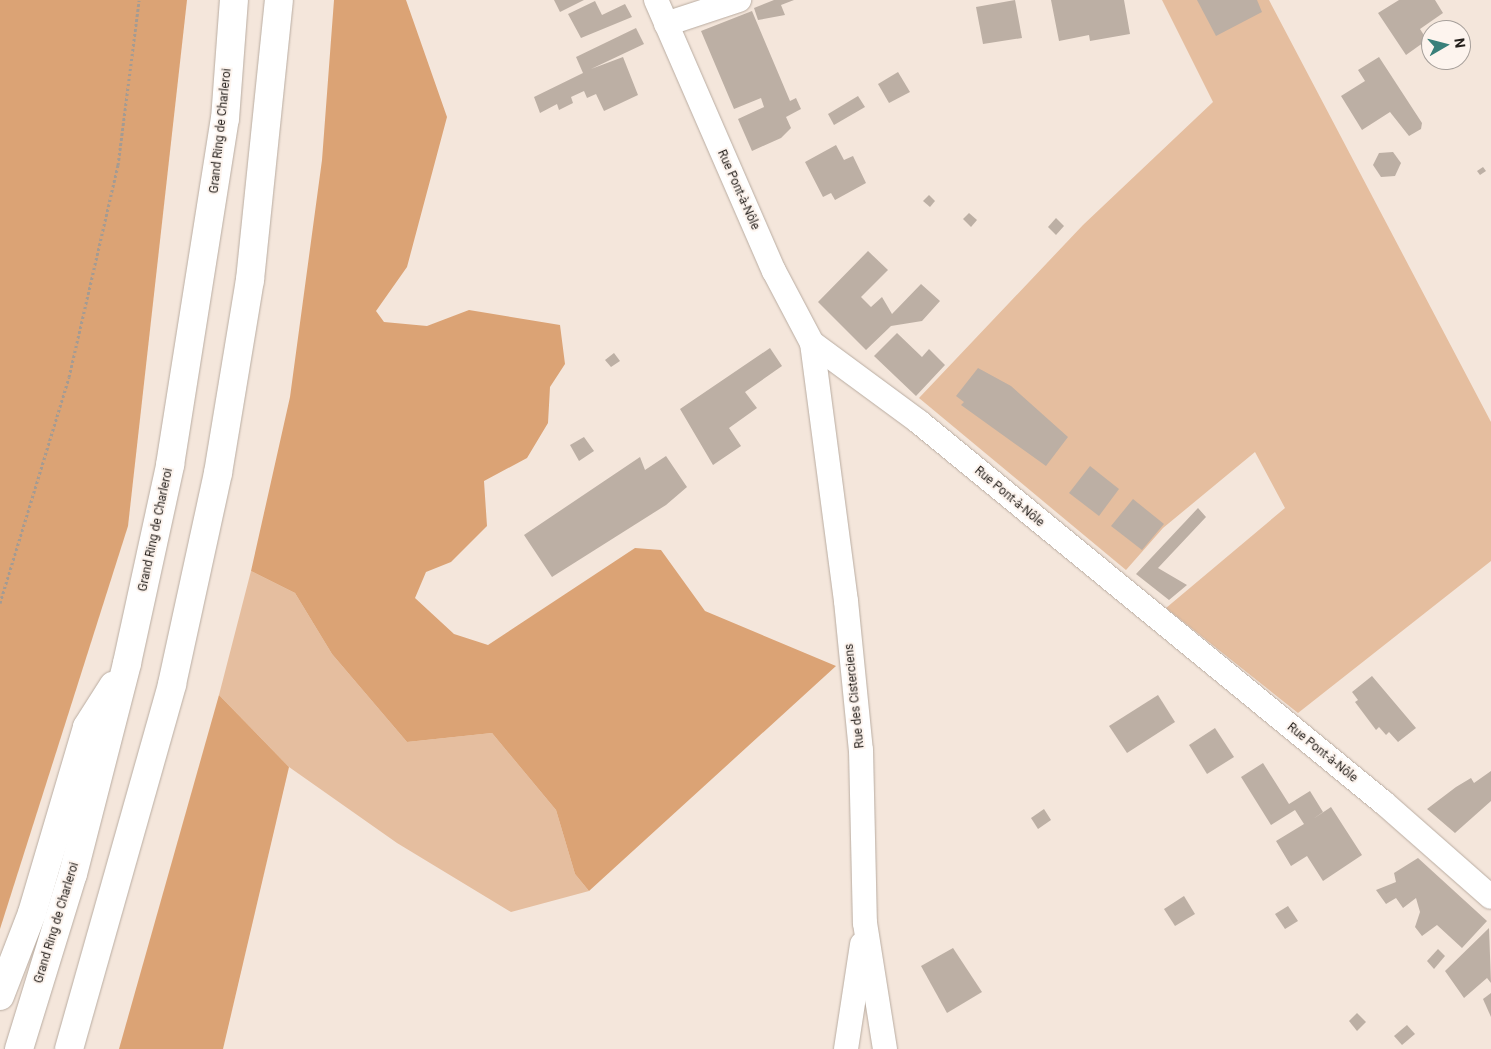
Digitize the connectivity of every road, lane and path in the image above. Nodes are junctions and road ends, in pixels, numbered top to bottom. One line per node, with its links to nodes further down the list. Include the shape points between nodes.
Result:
1 (139, 0): 8 (path, via 118,165 70,377)
2 (234, 0): 9 (highway, Grand Ring de Charleroi, via 225,119 203,278 170,465)
3 (280, 0): 14 (highway, via 250,280 218,473 172,684)
4 (656, 0): 6 (street, Rue Pont-à-Nôle)
5 (739, 0): 6 (street)
6 (666, 24): 7 (street, Rue Pont-à-Nôle, via 774,271)
7 (812, 343): 10 (street, Rue Pont-à-Nôle, via 919,422 1384,803); 11 (street, Rue des Cisterciens, via 861,750)
8 (0, 603)
9 (127, 663): 12 (highway, via 86,727 32,913); 13 (highway, Grand Ring de Charleroi, via 73,874)
10 (1491, 898)
11 (865, 923): 15 (street); 16 (street, Rue des Cisterciens)
12 (0, 996)
13 (19, 1049)
14 (69, 1049)
15 (846, 1049)
16 (885, 1049)

